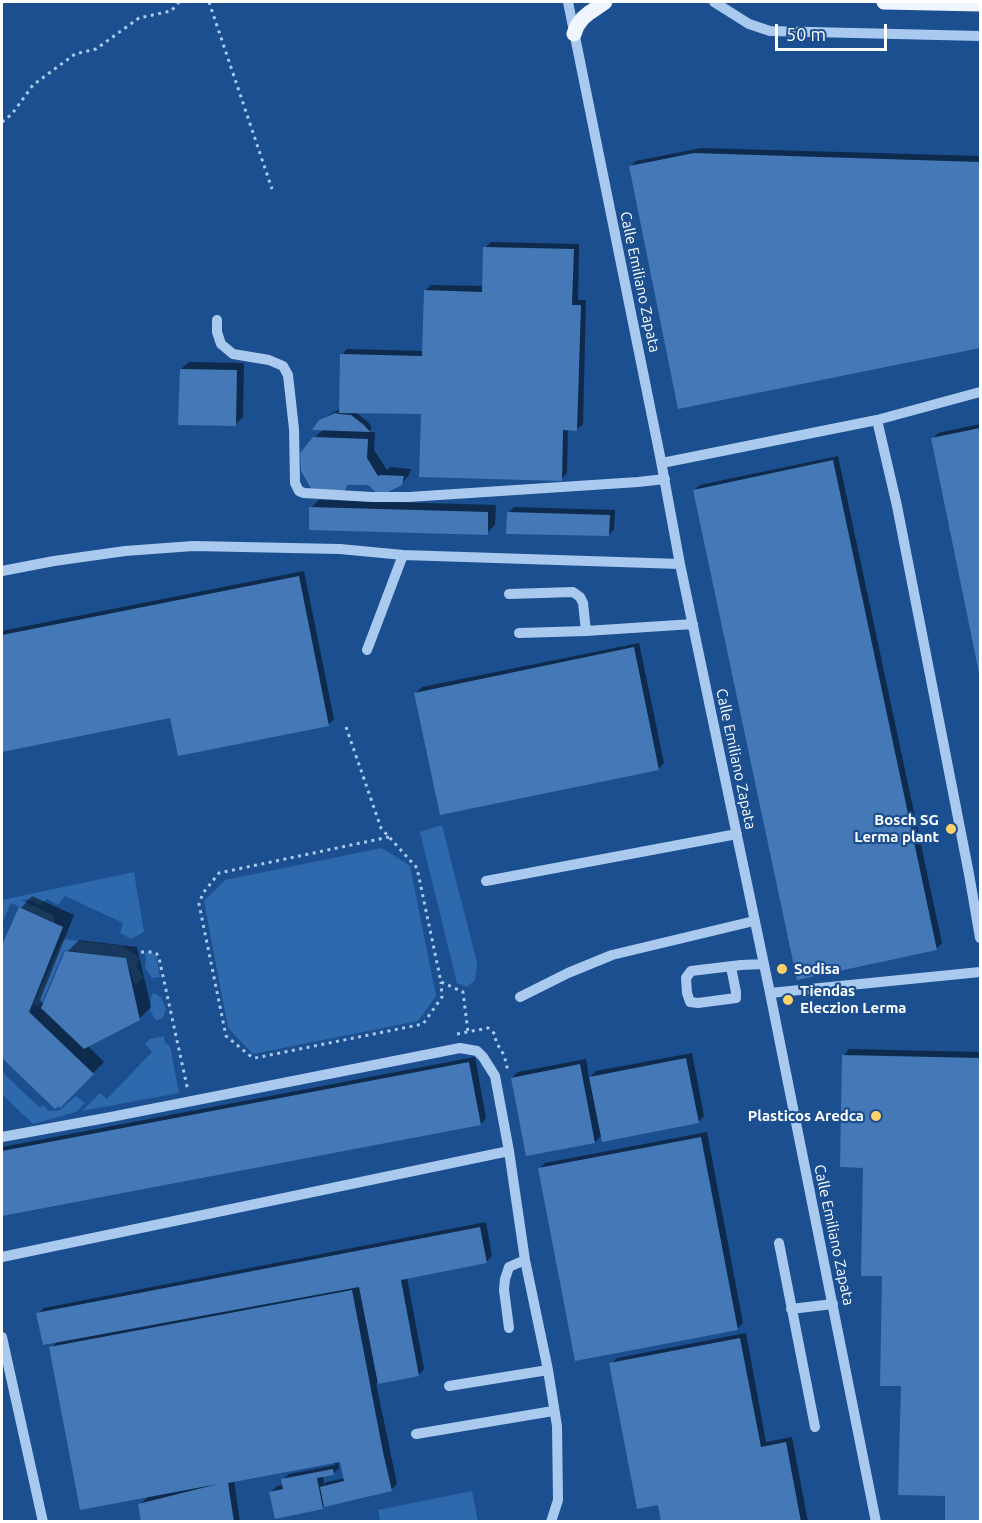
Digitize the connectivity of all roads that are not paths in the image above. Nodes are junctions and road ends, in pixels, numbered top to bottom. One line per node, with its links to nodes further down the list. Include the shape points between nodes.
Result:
1 (568, 2): 6 (street, Calle Emiliano Zapata)
2 (605, 2): 6 (main road, via 583,18)
3 (714, 2): 7 (street, via 749,24 770,31)
4 (884, 2): 5 (main road)
5 (981, 4)
6 (574, 34): 11 (street, Calle Emiliano Zapata)
7 (981, 36)
8 (217, 320): 12 (street, via 221,344 233,354 269,360 283,366 288,375 295,483 304,493 409,496)
9 (981, 392): 10 (street)
10 (877, 420): 11 (street); 24 (street)
11 (662, 463): 12 (street, Calle Emiliano Zapata)
12 (665, 479): 14 (street, Calle Emiliano Zapata)
13 (403, 555): 14 (street); 15 (street, via 340,549 193,546 124,551); 20 (street)
14 (680, 564): 17 (street, Calle Emiliano Zapata)
15 (2, 571)
16 (509, 594): 18 (street, via 573,592 583,603)
17 (693, 624): 18 (street); 21 (street, Calle Emiliano Zapata)
18 (586, 631): 19 (street)
19 (519, 633)
20 (367, 650)
21 (737, 834): 22 (street); 23 (street, Calle Emiliano Zapata)
22 (486, 881)
23 (754, 921): 25 (street, Calle Emiliano Zapata); 29 (street, via 612,955)
24 (981, 938)
25 (764, 964): 26 (street); 28 (street, Calle Emiliano Zapata)
26 (731, 967): 26 (street, via 691,971 686,978 690,1002 736,999)
27 (981, 972): 28 (street)
28 (770, 993): 35 (street, Calle Emiliano Zapata)
29 (520, 997)
30 (2, 1137): 31 (street, via 460,1048 477,1051 495,1076)
31 (509, 1151): 33 (street); 34 (street)
32 (778, 1243): 36 (street)
33 (2, 1257)
34 (525, 1260): 37 (street, via 509,1267 505,1279); 39 (street)
35 (833, 1304): 36 (street); 46 (street, Calle Emiliano Zapata)
36 (791, 1309): 42 (street)
37 (509, 1328)
38 (2, 1337): 44 (street)
39 (548, 1370): 40 (street); 41 (street)
40 (448, 1386)
41 (553, 1411): 43 (street); 45 (street, via 557,1426 558,1500)
42 (815, 1427)
43 (416, 1434)
44 (43, 1521)
45 (551, 1521)
46 (876, 1521)

